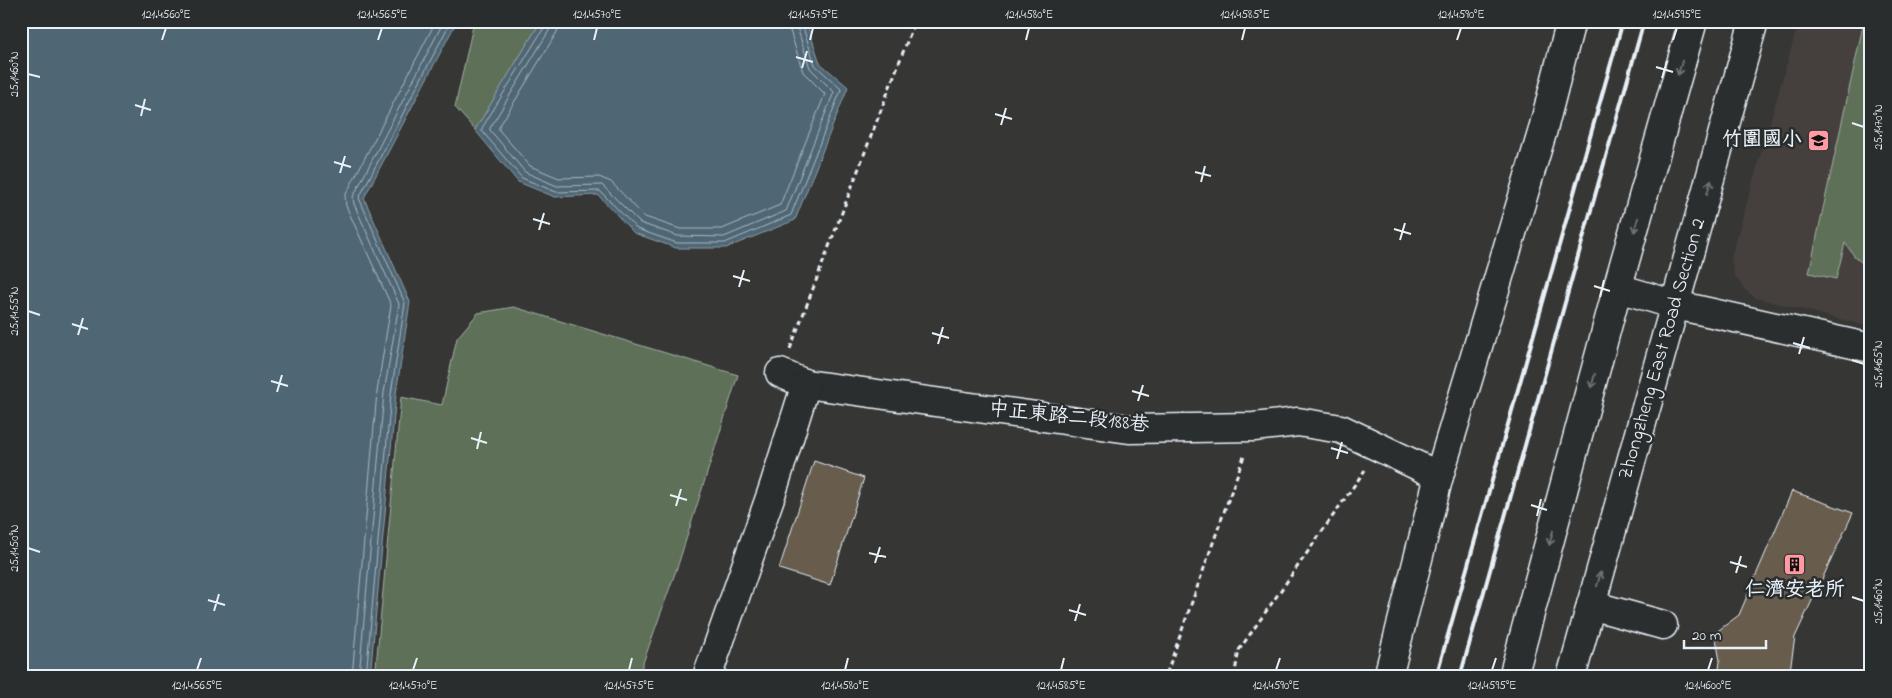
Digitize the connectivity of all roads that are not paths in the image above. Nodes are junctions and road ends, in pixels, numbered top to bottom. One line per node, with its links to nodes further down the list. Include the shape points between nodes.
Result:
1 (1571, 21): 9 (main road, via 1542,133)
2 (1693, 21): 4 (main road, one-way to 4)
3 (1754, 21): 5 (main road, Zhongzheng East Road Section 2, one-way to 3)
4 (1618, 288): 5 (main road); 14 (main road, one-way to 14)
5 (1676, 305): 6 (main road); 10 (main road, Zhongzheng East Road Section 2, one-way to 5)
6 (1871, 348)
7 (780, 373): 8 (main road, 中正東路二段188巷)
8 (806, 384): 9 (main road, 中正東路二段188巷, via 1129,429 1254,427 1298,422 1341,429); 12 (main road, via 774,489)
9 (1440, 476): 13 (main road)
10 (1591, 606): 11 (main road); 15 (main road, Zhongzheng East Road Section 2)
11 (1663, 626)
12 (707, 677)
13 (1388, 677)
14 (1513, 677)
15 (1571, 677)

